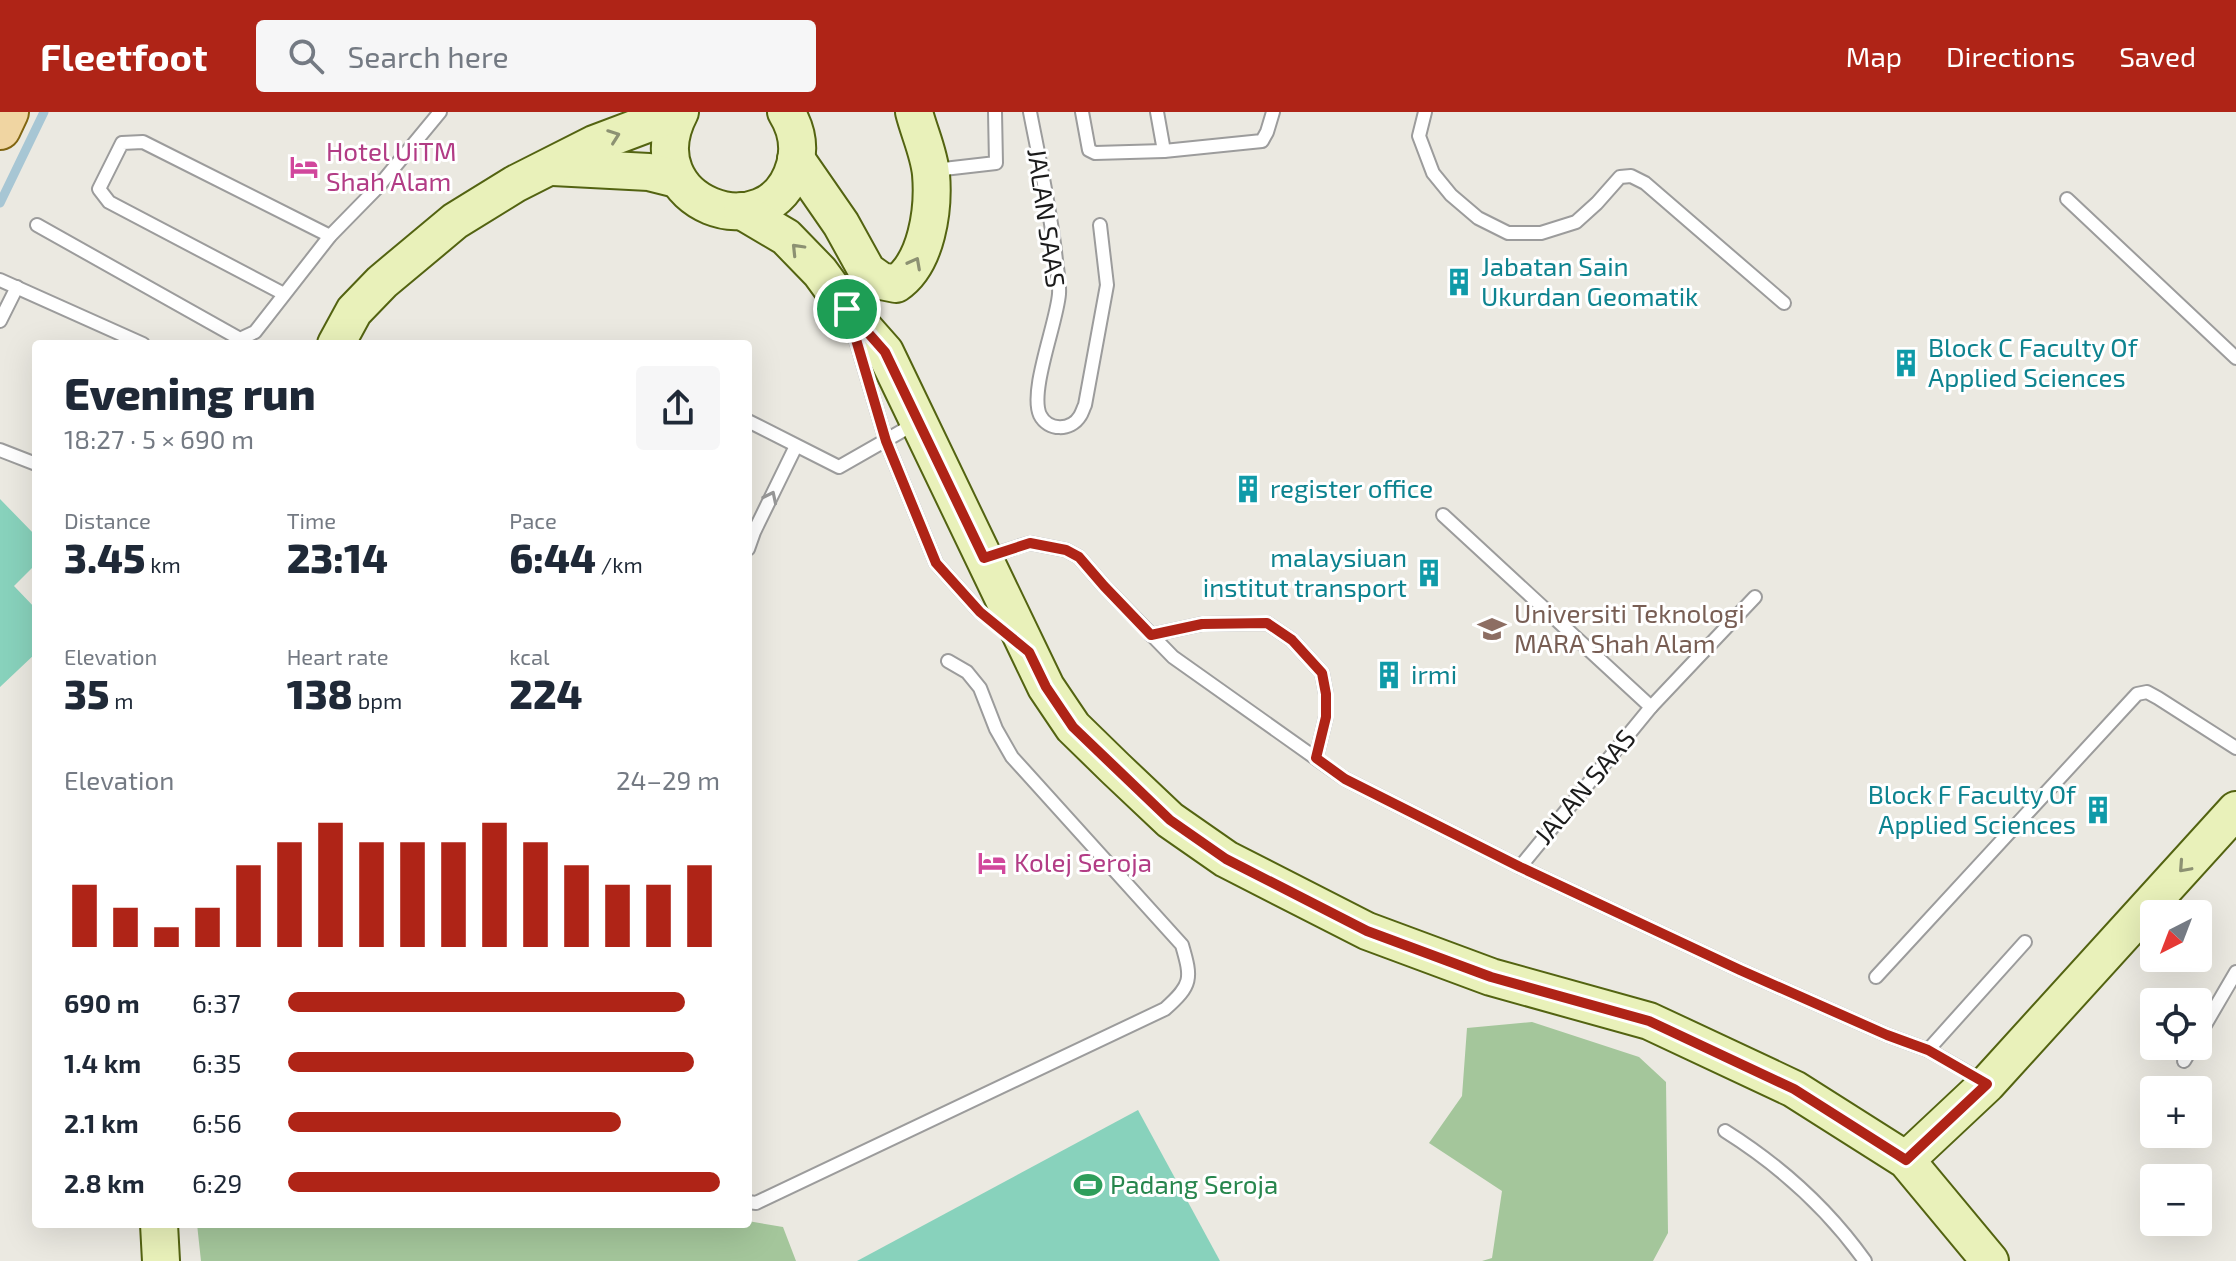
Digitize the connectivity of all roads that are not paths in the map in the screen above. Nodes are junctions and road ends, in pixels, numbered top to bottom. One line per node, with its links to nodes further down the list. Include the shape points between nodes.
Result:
1 (8, 112): 12 (main road)
2 (440, 112): 22 (lane)
3 (679, 112): 15 (street, one-way to 3, via 594,144); 17 (street, via 670,138)
4 (786, 112): 14 (street, via 796,133)
5 (914, 112): 16 (street)
6 (995, 112): 16 (lane, JALAN SAAS, via 996,163)
7 (1030, 112): 21 (lane, JALAN SAAS, via 1059,293 1038,390 1039,413 1054,427 1074,424 1085,405 1107,285)
8 (1082, 112): 13 (lane, via 1089,150 1095,153)
9 (1157, 112): 13 (lane)
10 (1273, 112): 13 (lane, via 1262,141)
11 (1425, 112): 26 (lane, via 1419,136 1433,173 1478,218 1508,233 1541,233 1576,222 1620,177 1631,176)
12 (0, 129)
13 (1164, 151)
14 (796, 159): 16 (street, one-way to 16, via 867,271 896,284 908,275 926,240); 19 (street, via 778,194)
15 (552, 167): 17 (street, via 649,172); 30 (street, via 455,221 382,282 354,311)
16 (931, 171)
17 (677, 179): 19 (street, via 705,205)
18 (2067, 199): 31 (lane)
19 (742, 211): 27 (street, one-way to 19, via 786,237)
20 (37, 225): 25 (lane, via 240,339 255,332)
21 (1100, 225)
22 (330, 236): 25 (lane); 25 (lane, via 143,142 122,143 99,189 109,202)
23 (0, 280): 24 (lane)
24 (17, 287): 28 (lane); 29 (lane)
25 (284, 294)
26 (1784, 303)
27 (847, 309): 32 (street, via 885,352); 34 (lane)
28 (0, 321)
29 (134, 340)
30 (338, 340)
31 (2236, 358)
32 (919, 422): 34 (lane); 40 (street)
33 (752, 423): 35 (lane)
34 (886, 441): 35 (lane, via 839,467); 43 (lane, via 936,563 980,612)
35 (796, 446): 39 (lane, one-way to 35)
36 (0, 450): 37 (lane)
37 (32, 462)
38 (1443, 515): 45 (lane)
39 (752, 538)
40 (984, 558): 42 (lane, via 1030,543 1066,550 1079,557); 43 (street)
41 (1755, 597): 45 (lane, JALAN SAAS)
42 (1151, 635): 47 (lane, via 1173,657); 47 (lane, via 1202,624 1267,623 1292,640 1322,673 1326,717)
43 (1029, 652): 57 (street, via 1073,727 1170,820 1226,859 1367,931 1491,977 1649,1021 1794,1089)
44 (948, 661): 58 (lane, via 980,688 1012,757 1182,945 1190,972 1183,993 1165,1009)
45 (1651, 707): 49 (lane, JALAN SAAS)
46 (2236, 748): 52 (lane, via 2147,692 2137,694)
47 (1316, 758): 49 (lane, via 1345,779)
48 (2236, 810): 55 (street, one-way to 55)
49 (1520, 867): 54 (lane)
50 (2025, 942): 54 (lane)
51 (2236, 972): 53 (lane)
52 (1876, 977)
53 (2212, 1013)
54 (1928, 1050): 55 (lane)
55 (1987, 1084): 57 (street)
56 (1725, 1131): 61 (lane, via 1785,1174)
57 (1906, 1160): 62 (street)
58 (752, 1202)
59 (159, 1228): 60 (street)
60 (161, 1261)
61 (1865, 1261)
62 (1990, 1261)

